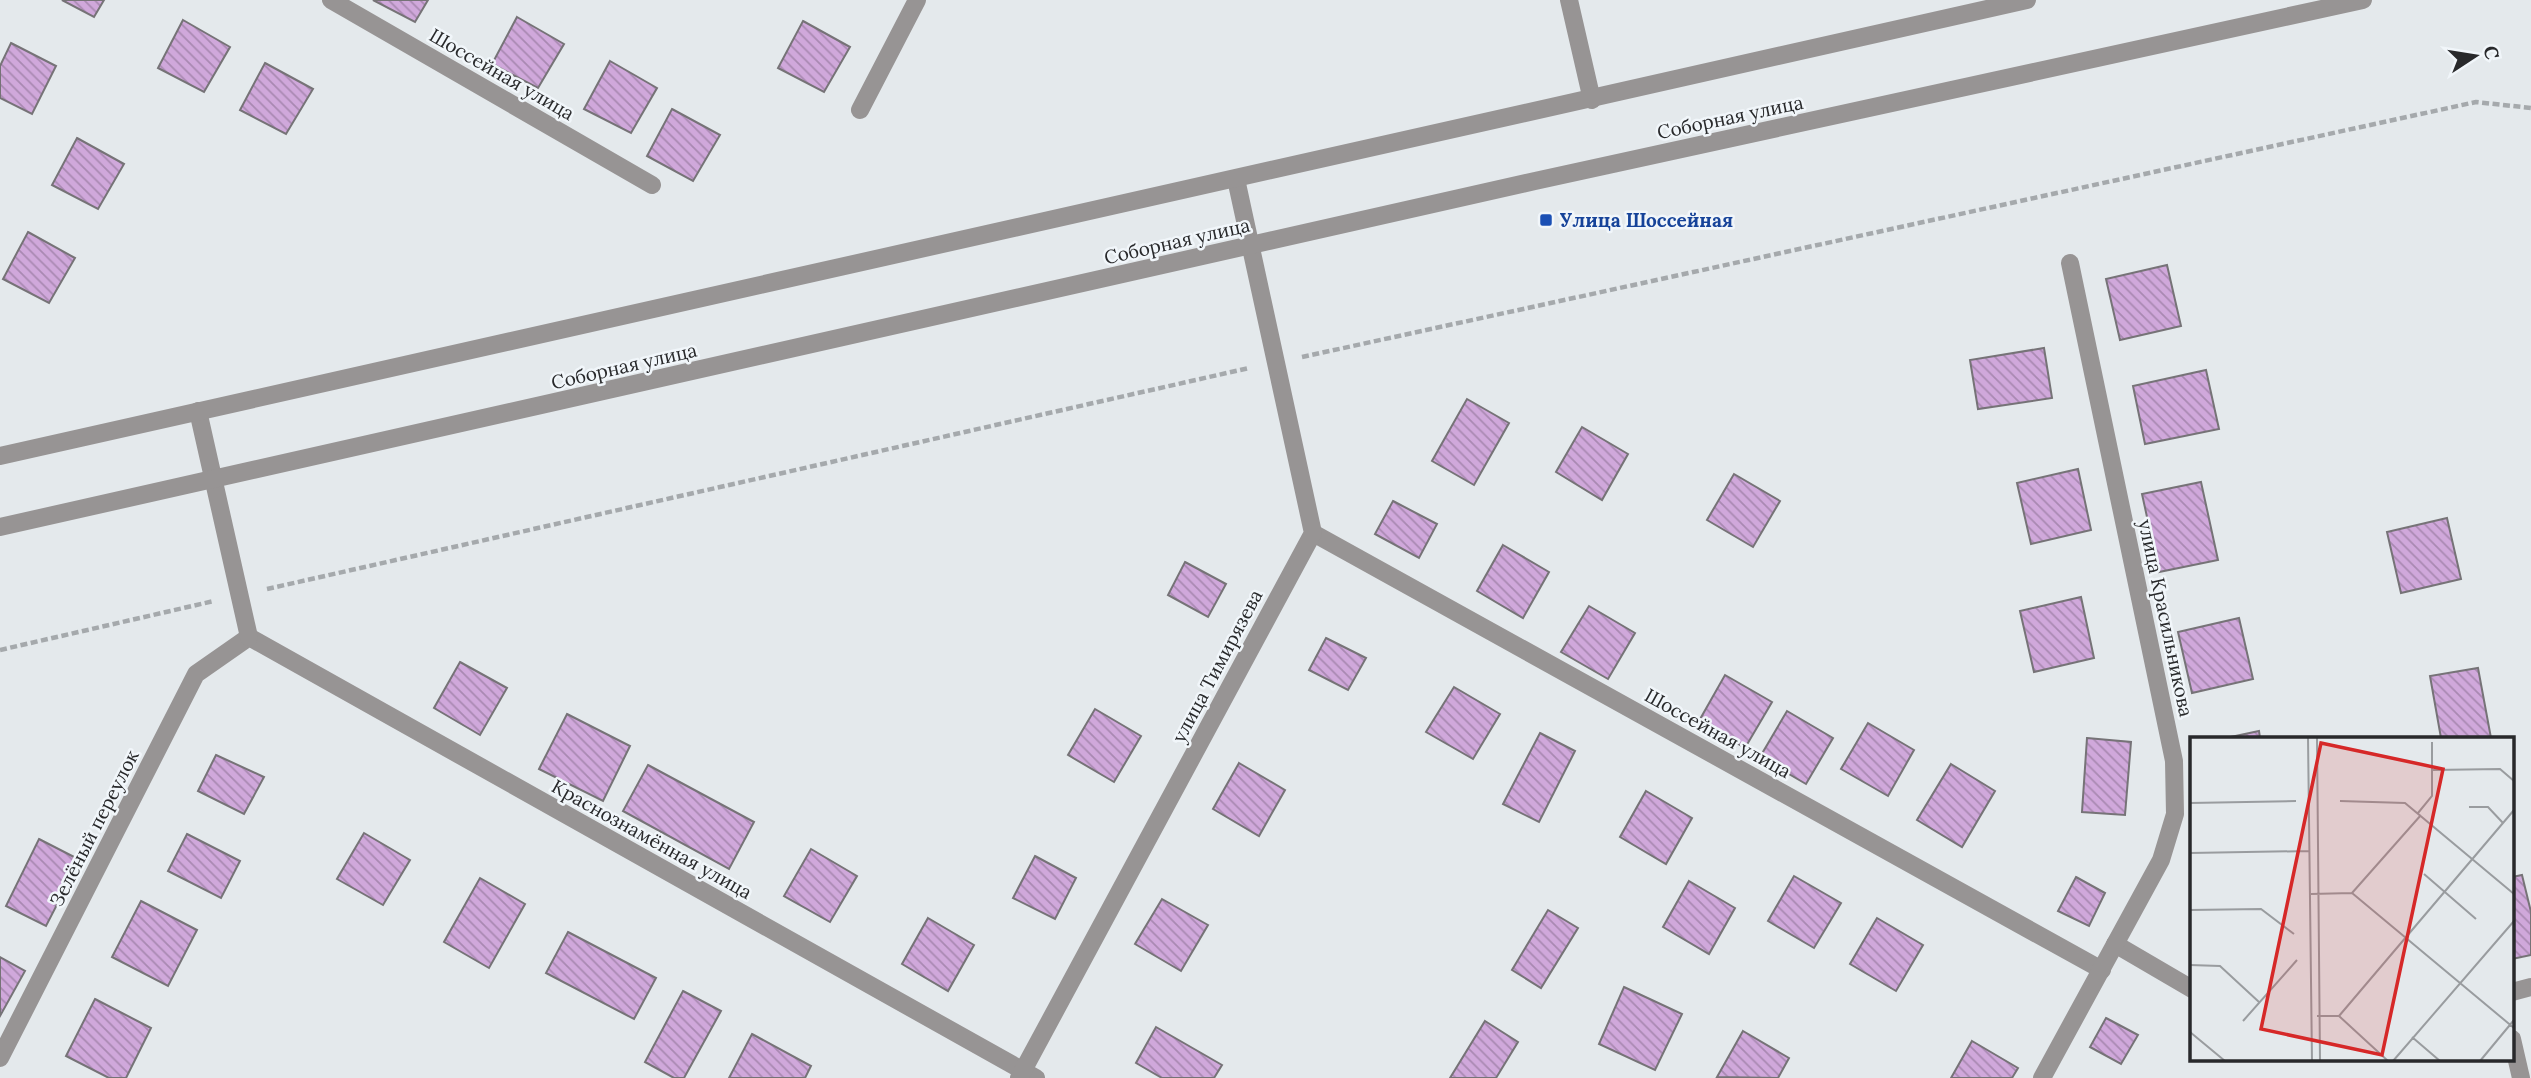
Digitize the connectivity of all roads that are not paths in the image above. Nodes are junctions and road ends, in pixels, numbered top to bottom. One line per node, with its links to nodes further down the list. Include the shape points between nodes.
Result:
1 (331, 0): 9 (street, Шоссейная улица)
2 (917, 0): 7 (street)
3 (1569, 0): 6 (street)
4 (2027, 0): 6 (street)
5 (2364, 0): 10 (street, Соборная улица)
6 (1592, 100): 8 (street)
7 (860, 110)
8 (1236, 179): 10 (street); 12 (street)
9 (653, 185)
10 (1252, 245): 14 (street, Соборная улица); 16 (street)
11 (2070, 263): 18 (street, улица Красильникова, via 2174,761 2175,814 2161,860)
12 (198, 411): 13 (street); 14 (street)
13 (0, 456)
14 (214, 481): 15 (street, Соборная улица); 17 (street)
15 (0, 527)
16 (1313, 533): 19 (street, Шоссейная улица); 25 (street, улица Тимирязева)
17 (249, 637): 24 (street, Зелёный переулок, via 196,674); 25 (street, Краснознамённая улица)
18 (2115, 944): 19 (street, улица Красильникова); 21 (street)
19 (2102, 970): 26 (street, улица Красильникова)
20 (2531, 987): 22 (street)
21 (2190, 988)
22 (2514, 991)
23 (2514, 1048): 27 (street)
24 (0, 1058)
25 (1026, 1076)
26 (2042, 1078)
27 (2521, 1078)

